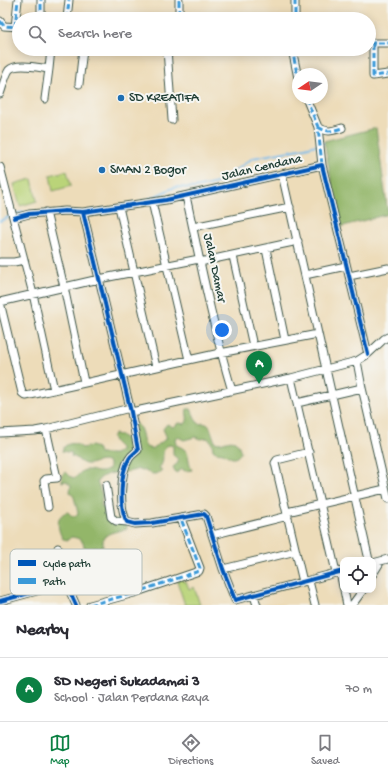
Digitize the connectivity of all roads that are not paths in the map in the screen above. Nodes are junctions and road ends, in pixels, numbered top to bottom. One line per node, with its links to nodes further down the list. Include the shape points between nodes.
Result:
1 (18, 0): 6 (street)
2 (41, 0): 7 (street)
3 (69, 0): 8 (street)
4 (179, 0): 9 (street)
5 (295, 0): 10 (street)
6 (18, 12)
7 (40, 12)
8 (68, 12)
9 (179, 12)
10 (295, 12)
11 (0, 21): 12 (street, via 4,26)
12 (12, 27)
13 (388, 43): 14 (street)
14 (376, 44)
15 (50, 56): 21 (street)
16 (82, 56): 24 (street)
17 (167, 56): 28 (street)
18 (293, 56): 20 (street)
19 (372, 56): 22 (street, via 373,76)
20 (296, 68)
21 (49, 69): 23 (street, via 20,65 13,67 8,71); 26 (street)
22 (388, 74)
23 (2, 84): 25 (street)
24 (79, 84)
25 (0, 94)
26 (45, 99)
27 (308, 104): 29 (street)
28 (172, 120)
29 (318, 127): 30 (street, via 328,132); 31 (street)
30 (342, 128)
31 (322, 165): 33 (street, Jalan Cendana); 49 (street, Jalan Cendana)
32 (0, 167): 40 (street)
33 (282, 174): 34 (street, Jalan Cendana); 37 (street)
34 (186, 196): 35 (street, Jalan Cendana); 41 (street, Jalan Damar)
35 (152, 202): 36 (street, Jalan Cendana); 48 (street)
36 (119, 207): 39 (street, Jalan Cendana); 51 (street)
37 (290, 207): 41 (street); 42 (street)
38 (46, 212): 39 (street, Jalan Cendana); 40 (street, Jalan Cendana); 55 (street)
39 (82, 212): 54 (street)
40 (13, 215): 45 (street)
41 (193, 227): 46 (street, Jalan Damar)
42 (298, 241): 43 (street); 52 (street)
43 (266, 249): 44 (street); 60 (street)
44 (233, 256): 46 (street); 61 (street)
45 (24, 260): 47 (street); 56 (street)
46 (199, 260): 48 (street); 62 (street, Jalan Damar)
47 (0, 262)
48 (166, 265): 51 (street); 64 (street)
49 (346, 266): 52 (street); 53 (street, Jalan Cendana)
50 (388, 268): 53 (street)
51 (134, 271): 54 (street); 66 (street)
52 (305, 275): 58 (street)
53 (349, 276): 63 (street, Jalan Cendana)
54 (98, 279): 55 (street); 68 (street)
55 (64, 287): 56 (street); 70 (street)
56 (33, 294): 57 (street); 72 (street)
57 (0, 302): 72 (street, via 22,394 26,396)
58 (318, 334): 60 (street); 67 (street)
59 (388, 337): 63 (street)
60 (285, 340): 61 (street)
61 (253, 346): 62 (street)
62 (220, 353): 64 (street); 73 (street, Jalan Damar)
63 (368, 354): 65 (street)
64 (189, 360): 66 (street)
65 (357, 361): 67 (street); 71 (street)
66 (156, 367): 68 (street)
67 (325, 369): 69 (street); 74 (street)
68 (122, 375): 70 (street); 76 (street)
69 (291, 378): 73 (street); 75 (street)
70 (84, 382): 72 (street)
71 (362, 388): 74 (street); 81 (street)
72 (54, 390)
73 (232, 391): 76 (street)
74 (331, 394): 75 (street); 82 (street)
75 (297, 403): 79 (street)
76 (130, 410): 77 (street); 88 (street, via 138,450 129,458 123,472 122,497)
77 (46, 429): 78 (street); 85 (street, via 57,478 44,481)
78 (0, 433)
79 (309, 452): 84 (street); 86 (street, via 276,461)
80 (106, 485): 88 (street, via 111,517 116,521)
81 (385, 489): 82 (street); 83 (street)
82 (354, 496): 84 (street); 91 (street)
83 (388, 498)
84 (320, 504): 86 (street); 95 (street)
85 (48, 508)
86 (287, 514): 89 (street); 90 (street)
87 (181, 519): 88 (street, via 135,524); 89 (street, via 204,514); 97 (street, via 199,571)
88 (127, 522)
89 (212, 535): 93 (street)
90 (296, 551): 93 (street); 96 (street)
91 (367, 557)
92 (385, 560): 94 (street)
93 (223, 569): 105 (street)
94 (376, 570)
95 (340, 572): 96 (street)
96 (306, 582): 103 (street); 109 (street)
97 (142, 590)
98 (345, 593): 110 (street)
99 (361, 593): 111 (street)
100 (22, 595): 104 (street)
101 (71, 595): 106 (street)
102 (127, 595): 107 (street)
103 (254, 596): 105 (street); 108 (street)
104 (0, 601)
105 (236, 602)
106 (76, 605)
107 (90, 605)
108 (257, 605)
109 (315, 605)
110 (347, 605)
111 (352, 605)

